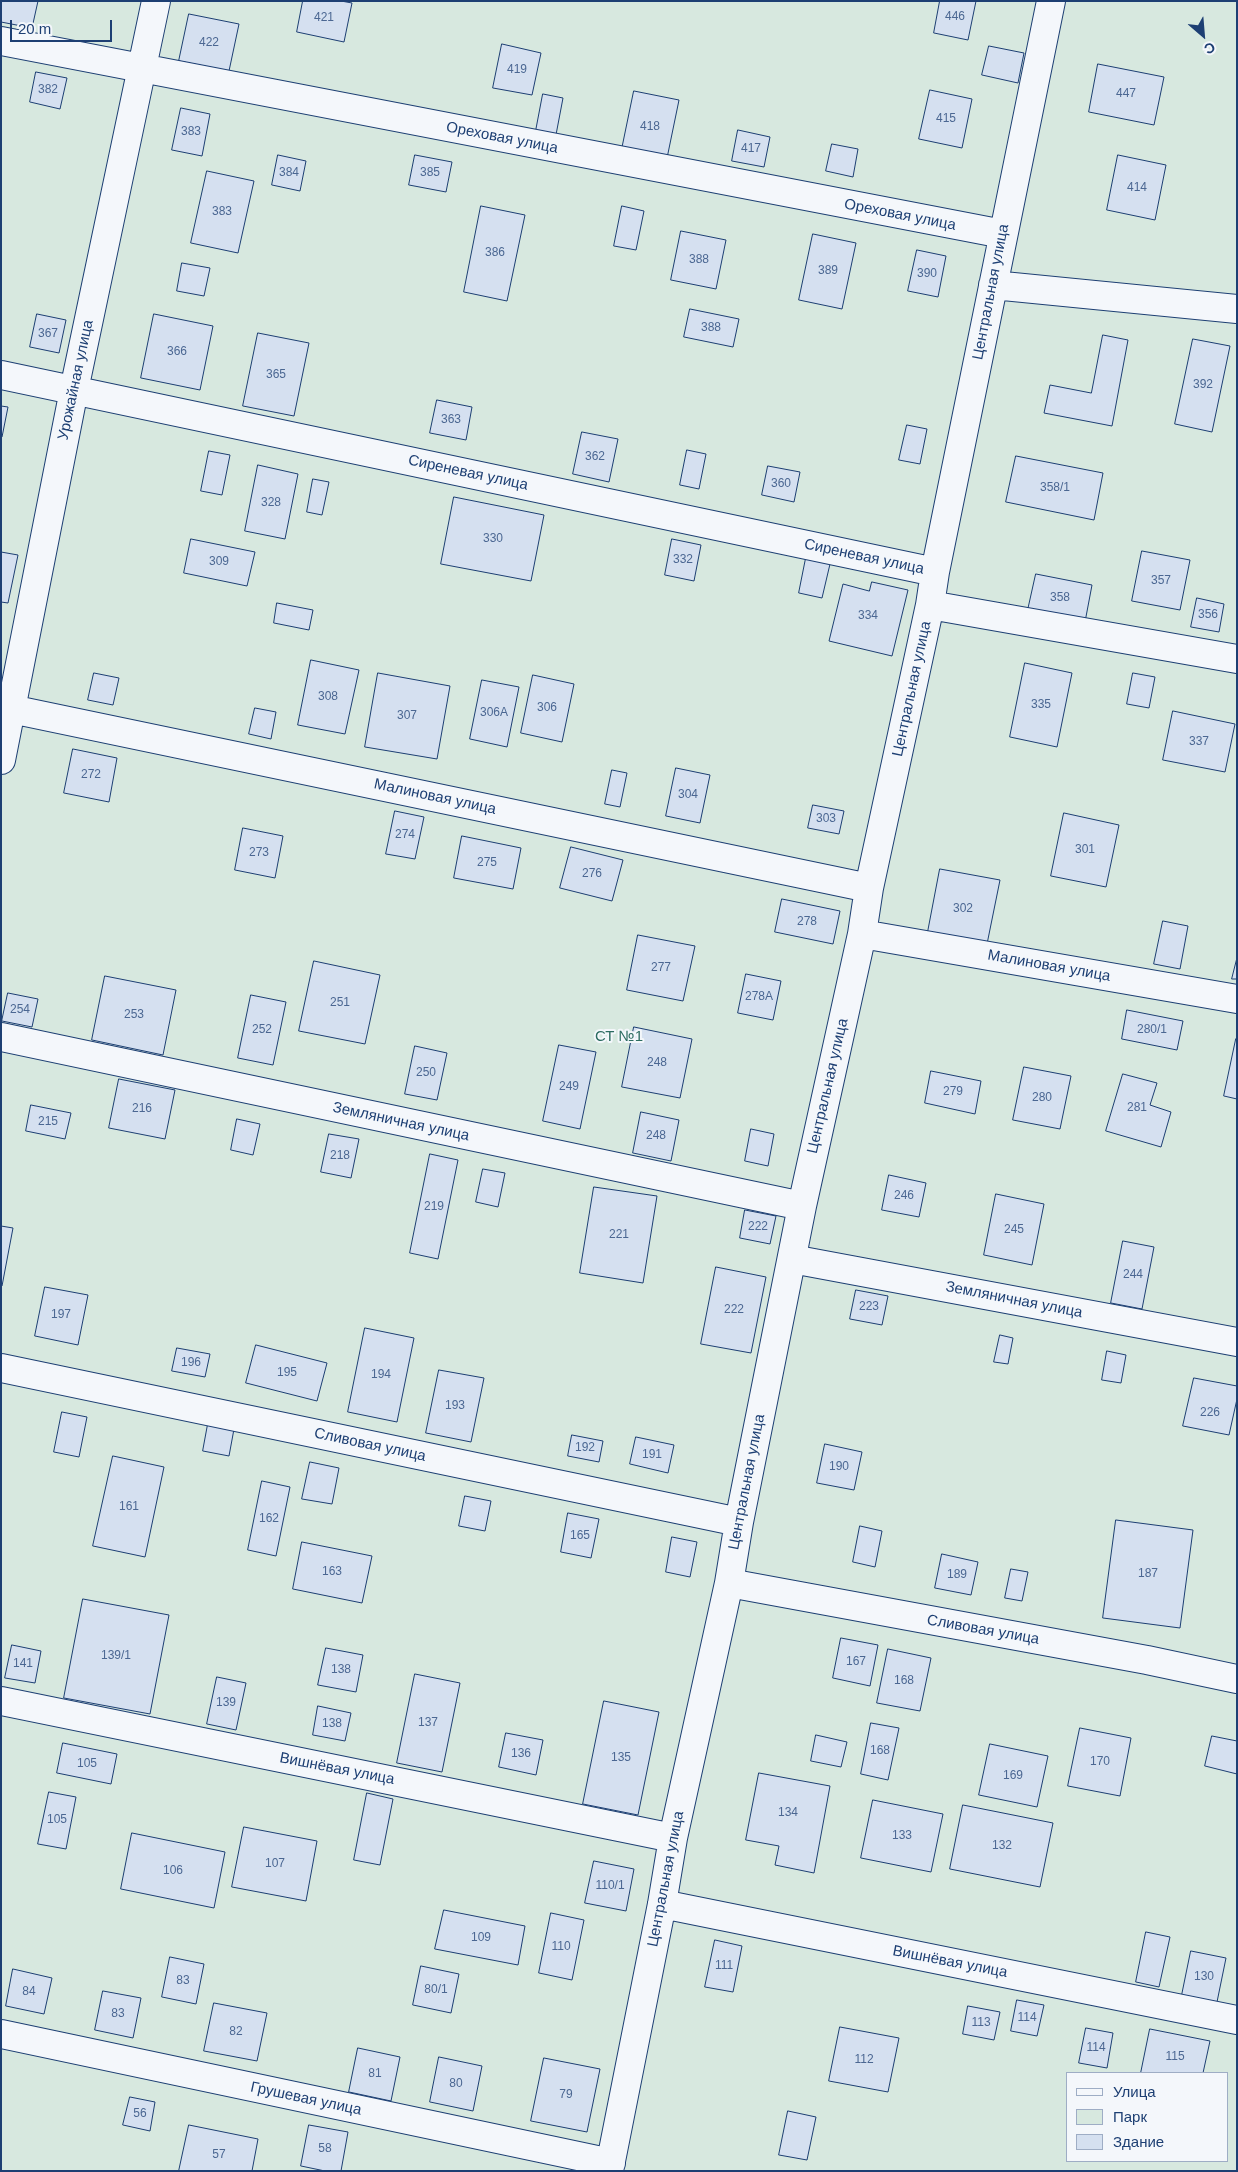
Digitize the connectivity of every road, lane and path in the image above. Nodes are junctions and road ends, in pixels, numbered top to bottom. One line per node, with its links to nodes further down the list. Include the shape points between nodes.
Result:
1 (156, 1): 4 (street, Урожайная улица)
2 (1050, 1): 5 (street, Центральная улица)
3 (1, 41): 4 (street, Ореховая улица)
4 (142, 68): 5 (street, Ореховая улица); 9 (street, Урожайная улица)
5 (1003, 234): 6 (street, Центральная улица)
6 (993, 285): 7 (street); 10 (street, Центральная улица)
7 (1237, 309)
8 (1, 375): 9 (street, Сиреневая улица)
9 (74, 390): 10 (street, Сиреневая улица); 13 (street, Урожайная улица)
10 (935, 572): 11 (street, Центральная улица)
11 (930, 605): 12 (street); 15 (street, Центральная улица)
12 (1237, 659)
13 (6, 708): 14 (street, Урожайная улица); 15 (street, Малиновая улица)
14 (1, 760)
15 (869, 888): 16 (street, Центральная улица)
16 (862, 934): 17 (street, Малиновая улица); 19 (street, Центральная улица)
17 (1237, 999)
18 (1, 1037): 19 (street, Земляничная улица)
19 (802, 1206): 20 (street, Центральная улица)
20 (792, 1259): 21 (street, Земляничная улица); 23 (street, Центральная улица)
21 (1237, 1342)
22 (1, 1368): 23 (street, Сливовая улица)
23 (739, 1522): 24 (street, Центральная улица)
24 (729, 1583): 25 (street, Сливовая улица); 27 (street, Центральная улица)
25 (1237, 1679)
26 (1, 1701): 27 (street, Вишнёвая улица)
27 (673, 1838): 28 (street, Центральная улица)
28 (662, 1904): 29 (street, Вишнёвая улица); 31 (street, Центральная улица)
29 (1237, 2020)
30 (1, 2034): 31 (street, Грушевая улица)
31 (610, 2167)

